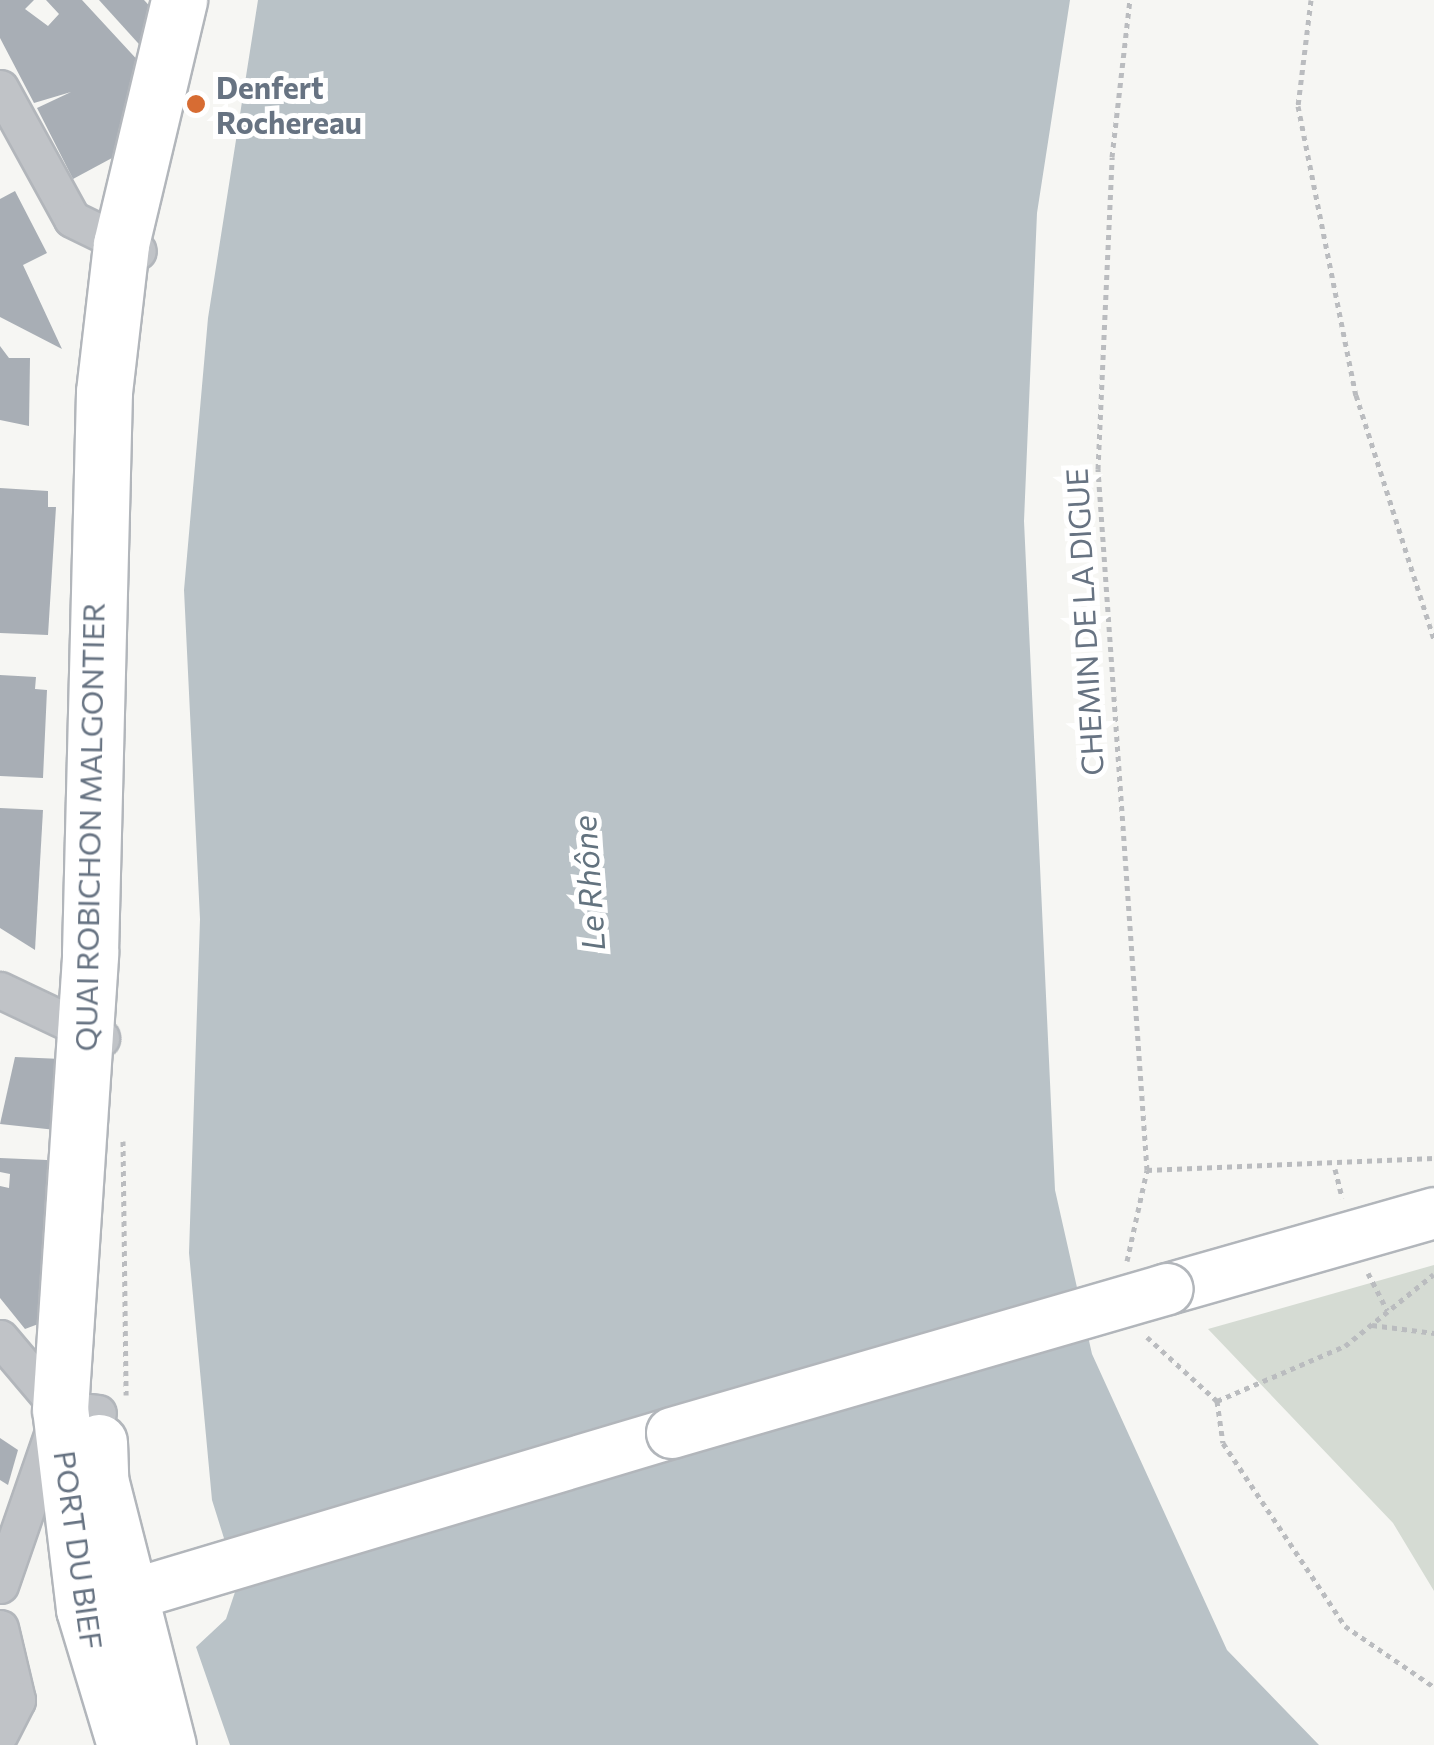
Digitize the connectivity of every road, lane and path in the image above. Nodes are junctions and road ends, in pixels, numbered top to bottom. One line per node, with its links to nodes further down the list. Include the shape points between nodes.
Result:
1 (179, 0): 6 (main road)
2 (196, 0): 6 (main road)
3 (1130, 0): 13 (path, CHEMIN DE LA DIGUE, via 1110,196 1098,469)
4 (1311, 0): 7 (path, via 1298,106 1356,395)
5 (0, 88): 6 (street, via 72,219)
6 (133, 248): 9 (main road, QUAI ROBICHON MALGONTIER, via 94,551)
7 (1434, 640)
8 (0, 990): 9 (street)
9 (96, 1037): 23 (main road, QUAI ROBICHON MALGONTIER)
10 (121, 1130): 23 (path)
11 (1434, 1158): 12 (path)
12 (1335, 1168): 13 (path); 14 (path)
13 (1146, 1170): 16 (path, CHEMIN DE LA DIGUE)
14 (1345, 1211)
15 (1434, 1213): 25 (street, bridge)
16 (1128, 1239)
17 (1364, 1265): 19 (path)
18 (1434, 1274): 19 (path)
19 (1387, 1310): 20 (path)
20 (1372, 1325): 21 (path); 27 (path, via 1217,1401 1223,1443 1344,1626)
21 (1434, 1334)
22 (0, 1338): 23 (street)
23 (95, 1412): 24 (street); 25 (main road, PORT DU BIEF)
24 (0, 1585)
25 (106, 1602): 29 (main road, PORT DU BIEF); 30 (main road, PORT DU BIEF)
26 (0, 1628): 28 (street, via 17,1700)
27 (1434, 1687)
28 (0, 1734)
29 (125, 1745)
30 (168, 1745)

